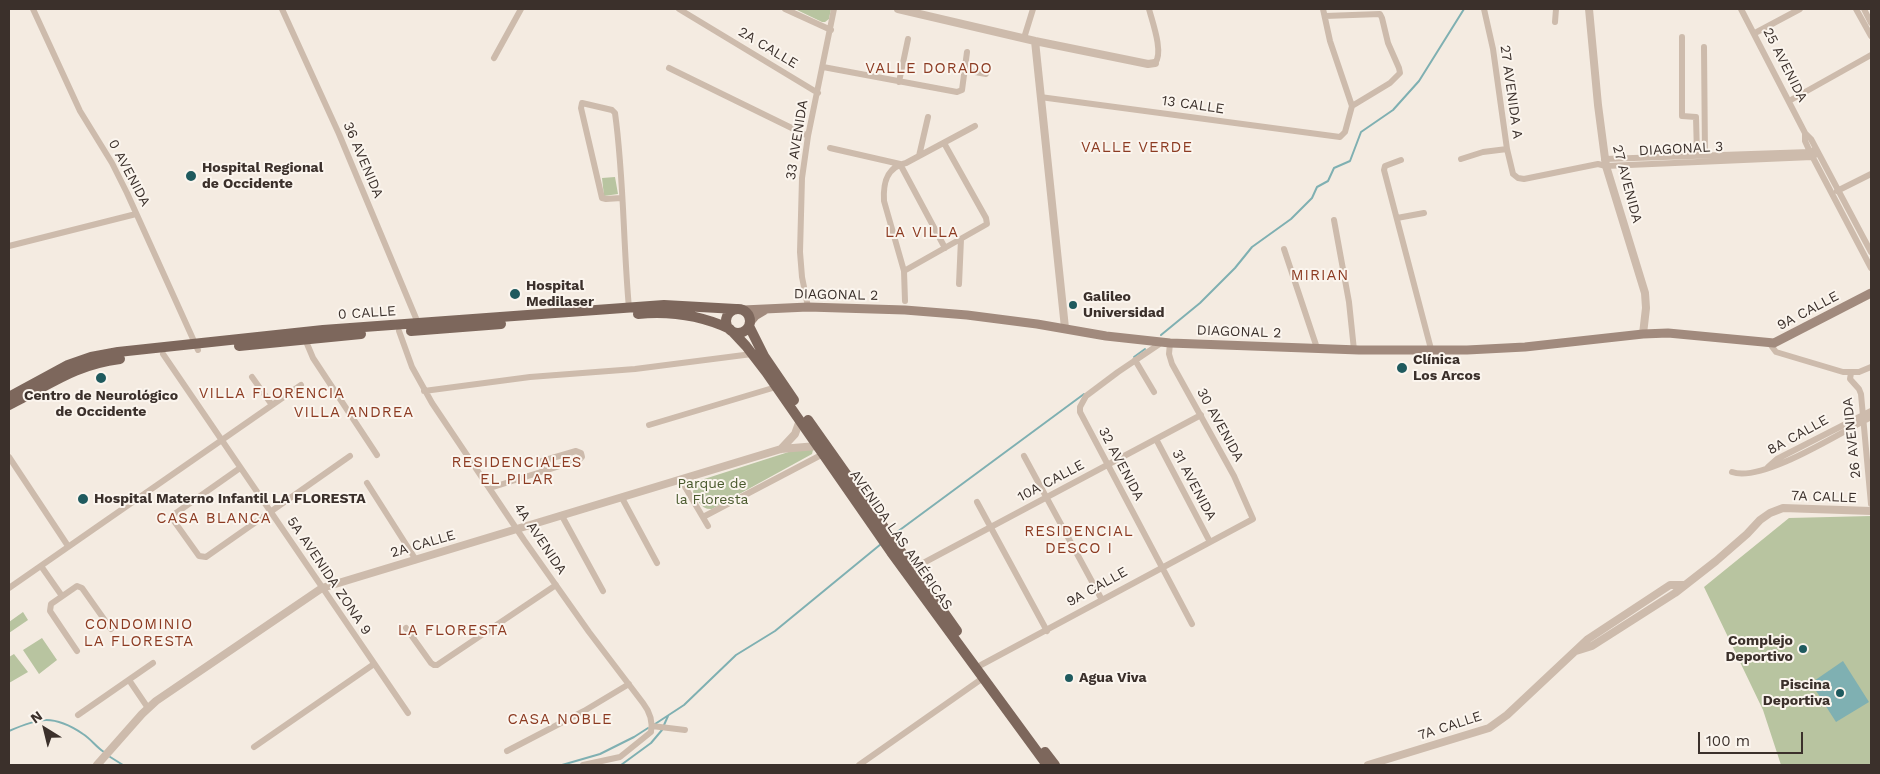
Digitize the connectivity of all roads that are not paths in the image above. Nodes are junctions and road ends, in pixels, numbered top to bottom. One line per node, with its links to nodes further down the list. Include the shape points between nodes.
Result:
1 (33, 9): 61 (street, 0 AVENIDA, via 80,111 112,162)
2 (282, 9): 78 (street, 36 AVENIDA, via 339,134)
3 (521, 9): 31 (street)
4 (679, 9): 38 (street, 2A CALLE)
5 (786, 9): 21 (street)
6 (834, 9): 21 (street, 33 AVENIDA)
7 (898, 9): 25 (street)
8 (1033, 9): 25 (street)
9 (1149, 9): 32 (street, via 1159,50 1159,59)
10 (1323, 9): 18 (street)
11 (1484, 9): 47 (street, 27 AVENIDA A)
12 (1556, 9): 19 (street)
13 (1590, 9): 54 (street, 27 AVENIDA)
14 (1741, 9): 22 (street, 25 AVENIDA)
15 (1800, 9): 22 (street)
16 (1856, 9): 23 (street)
17 (1864, 9): 20 (street)
18 (1324, 16): 41 (street); 41 (street, via 1380,14 1399,68 1400,72 1390,83)
19 (1555, 22)
20 (1871, 23)
21 (831, 30): 33 (street, 33 AVENIDA)
22 (1754, 33): 40 (street, 25 AVENIDA)
23 (1871, 36)
24 (1682, 37): 49 (street, via 1682,116 1696,117)
25 (1024, 38): 27 (street)
26 (908, 39): 37 (street)
27 (1035, 41): 32 (street); 39 (street)
28 (1704, 47): 50 (street)
29 (967, 52): 35 (street)
30 (1871, 56): 40 (street)
31 (494, 58)
32 (1155, 63)
33 (823, 67): 37 (street); 38 (street, 33 AVENIDA)
34 (668, 68): 44 (street)
35 (964, 70): 36 (street); 37 (street, via 960,92)
36 (986, 74)
37 (899, 82)
38 (818, 93): 44 (street, 33 AVENIDA)
39 (1040, 97): 41 (street, 13 CALLE, via 1337,138 1345,132); 80 (street)
40 (1790, 100): 48 (street, 25 AVENIDA, via 1811,139)
41 (1352, 106)
42 (928, 117): 51 (street)
43 (975, 126): 45 (street)
44 (808, 136): 74 (street, 33 AVENIDA, via 802,178 800,252)
45 (944, 143): 51 (street); 64 (street, via 987,220 985,226)
46 (830, 148): 55 (street)
47 (1507, 149): 52 (street); 57 (street, 27 AVENIDA A)
48 (1814, 153): 50 (street, DIAGONAL 3); 54 (street, DIAGONAL 3); 58 (street, 25 AVENIDA)
49 (1697, 155): 50 (street, DIAGONAL 3); 54 (street, DIAGONAL 3)
50 (1705, 155)
51 (919, 156): 55 (street)
52 (1461, 159)
53 (1401, 160): 62 (street, via 1384,167)
54 (1605, 162): 57 (street, DIAGONAL 3, via 1524,179); 83 (street, 27 AVENIDA, via 1645,293)
55 (900, 164): 66 (street); 70 (street, via 887,176 884,201)
56 (1871, 174): 58 (street)
57 (1516, 177)
58 (1835, 192): 68 (street, 25 AVENIDA); 69 (street, 25 AVENIDA)
59 (621, 198): 59 (street, via 614,111 582,103 602,198); 75 (street)
60 (1424, 213): 62 (street)
61 (136, 214): 65 (street); 88 (street, 0 AVENIDA)
62 (1397, 218): 91 (street)
63 (1334, 220): 90 (street, via 1348,294)
64 (961, 239): 66 (street); 71 (street)
65 (9, 246)
66 (945, 248): 70 (street)
67 (1284, 249): 89 (street)
68 (1871, 252)
69 (1871, 268)
70 (904, 271): 73 (street)
71 (960, 284)
72 (1871, 293): 87 (main road, 9A CALLE)
73 (905, 301)
74 (808, 307): 76 (main road, DIAGONAL 2); 80 (main road, DIAGONAL 2, via 958,314)
75 (630, 308): 77 (main road, 0 CALLE, via 680,305); 78 (main road, 0 CALLE)
76 (783, 308): 77 (main road, DIAGONAL 2); 79 (main road, DIAGONAL 2, via 760,312)
77 (740, 309): 79 (main road, via 749,314); 81 (main road, via 730,312 726,319)
78 (418, 323): 88 (main road, 0 CALLE, via 271,335)
79 (750, 324): 81 (main road, via 741,333); 138 (main road, AVENIDA LAS AMÉRICAS, via 764,356)
80 (1065, 328): 86 (main road, DIAGONAL 2)
81 (731, 330): 82 (main road, 0 CALLE, via 706,319 664,312); 93 (main road, AVENIDA LAS AMÉRICAS)
82 (399, 331): 85 (main road, 0 CALLE); 100 (street, 4A AVENIDA)
83 (1643, 334): 84 (main road, DIAGONAL 2); 91 (main road, DIAGONAL 2, via 1525,347)
84 (1695, 335): 87 (main road, 9A CALLE)
85 (305, 339): 88 (main road, 0 CALLE); 116 (street, via 313,358)
86 (1165, 343): 89 (main road, DIAGONAL 2); 94 (street, 32 AVENIDA); 106 (street, 30 AVENIDA, via 1172,364)
87 (1770, 344): 96 (street, via 1776,352)
88 (198, 347): 92 (main road, 0 CALLE); 102 (main road, 0 CALLE, via 90,357 68,365)
89 (1317, 348): 90 (main road, DIAGONAL 2)
90 (1354, 350): 91 (main road, DIAGONAL 2)
91 (1431, 350)
92 (162, 354): 103 (main road, 0 CALLE, via 82,366); 112 (street, 5A AVENIDA ZONA 9)
93 (752, 354): 99 (main road, AVENIDA LAS AMÉRICAS); 100 (street)
94 (1135, 360): 101 (street); 119 (street, 32 AVENIDA, via 1086,396 1080,407)
95 (1871, 367): 96 (street)
96 (1851, 373): 108 (street, 26 AVENIDA, via 1851,381 1860,391)
97 (252, 376): 104 (street)
98 (301, 385): 104 (street)
99 (776, 387): 109 (main road, AVENIDA LAS AMÉRICAS); 110 (street)
100 (424, 391): 125 (street, 4A AVENIDA)
101 (1154, 392)
102 (9, 397)
103 (9, 405)
104 (272, 405): 112 (street)
105 (1871, 411): 108 (street, 8A CALLE)
106 (1201, 414): 111 (street, 10A CALLE); 134 (street, 30 AVENIDA)
107 (1871, 417): 108 (street, 8A CALLE)
108 (1863, 418): 122 (street, 8A CALLE, via 1777,459 1765,469 1748,474); 129 (street, 26 AVENIDA)
109 (800, 420): 113 (street, via 790,442); 114 (main road, AVENIDA LAS AMÉRICAS)
110 (649, 426)
111 (1156, 439): 119 (street, 10A CALLE); 139 (street, 31 AVENIDA)
112 (221, 440): 120 (street, 5A AVENIDA ZONA 9); 140 (street)
113 (781, 449): 114 (street, 2A CALLE); 123 (street, 2A CALLE)
114 (820, 450): 133 (street); 138 (main road, AVENIDA LAS AMÉRICAS)
115 (350, 456): 131 (street)
116 (377, 456)
117 (1024, 456): 127 (street)
118 (9, 457): 140 (street)
119 (1108, 465): 127 (street, 10A CALLE); 145 (street, 32 AVENIDA)
120 (240, 468): 131 (street, 5A AVENIDA ZONA 9); 131 (street, via 176,513 174,521 199,556 206,557)
121 (543, 471): 121 (street, via 579,460 581,452 542,461); 125 (street)
122 (1732, 472)
123 (681, 480): 126 (street, 2A CALLE); 133 (street)
124 (367, 482): 142 (street)
125 (490, 488): 137 (street, 4A AVENIDA)
126 (622, 498): 132 (street, 2A CALLE); 143 (street)
127 (1046, 498): 136 (street, 10A CALLE); 152 (street)
128 (977, 502): 136 (street)
129 (1871, 504)
130 (1871, 511): 176 (street, 7A CALLE, via 1784,508 1770,513 1684,585 1670,585 1588,639 1508,715 1489,728)
131 (270, 512): 149 (street, 5A AVENIDA ZONA 9)
132 (562, 516): 137 (street, 2A CALLE); 150 (street)
133 (703, 517): 135 (street)
134 (1253, 519): 139 (street, 9A CALLE)
135 (708, 526)
136 (991, 528): 146 (street, 10A CALLE); 156 (street)
137 (518, 530): 142 (street, 2A CALLE); 147 (street, 4A AVENIDA)
138 (881, 531): 141 (main road, AVENIDA LAS AMÉRICAS)
139 (1210, 542): 145 (street, 9A CALLE)
140 (68, 546): 144 (street)
141 (893, 548): 146 (main road, AVENIDA LAS AMÉRICAS); 161 (main road, AVENIDA LAS AMÉRICAS)
142 (416, 560): 149 (street, 2A CALLE)
143 (657, 563)
144 (41, 566): 148 (street); 151 (street)
145 (1163, 568): 152 (street, 9A CALLE); 153 (street, 32 AVENIDA)
146 (912, 569): 160 (main road, AVENIDA LAS AMÉRICAS)
147 (556, 585): 154 (street, via 434,666); 163 (street, 4A AVENIDA)
148 (9, 588)
149 (322, 588): 159 (street, 5A AVENIDA ZONA 9); 164 (street, 2A CALLE)
150 (603, 591)
151 (62, 596): 155 (street, via 77,586 82,588); 157 (street, via 51,604 50,611)
152 (1102, 600): 156 (street, 9A CALLE)
153 (1192, 624)
154 (406, 628)
155 (110, 629)
156 (1047, 631): 160 (street, 9A CALLE)
157 (77, 651)
158 (153, 663): 162 (street)
159 (374, 664): 165 (street, 5A AVENIDA ZONA 9); 169 (street)
160 (981, 665): 175 (main road, AVENIDA LAS AMÉRICAS)
161 (982, 678): 173 (street); 174 (main road, AVENIDA LAS AMÉRICAS)
162 (129, 680): 164 (street); 166 (street)
163 (629, 684): 167 (street, 4A AVENIDA, via 647,708); 170 (street)
164 (148, 708): 171 (street, 2A CALLE)
165 (408, 713)
166 (78, 715)
167 (652, 725): 168 (street); 172 (street, via 649,734 620,756)
168 (685, 730)
169 (254, 747)
170 (508, 751)
171 (98, 765)
172 (583, 765)
173 (859, 765)
174 (1047, 765)
175 (1055, 765)
176 (1368, 765)

